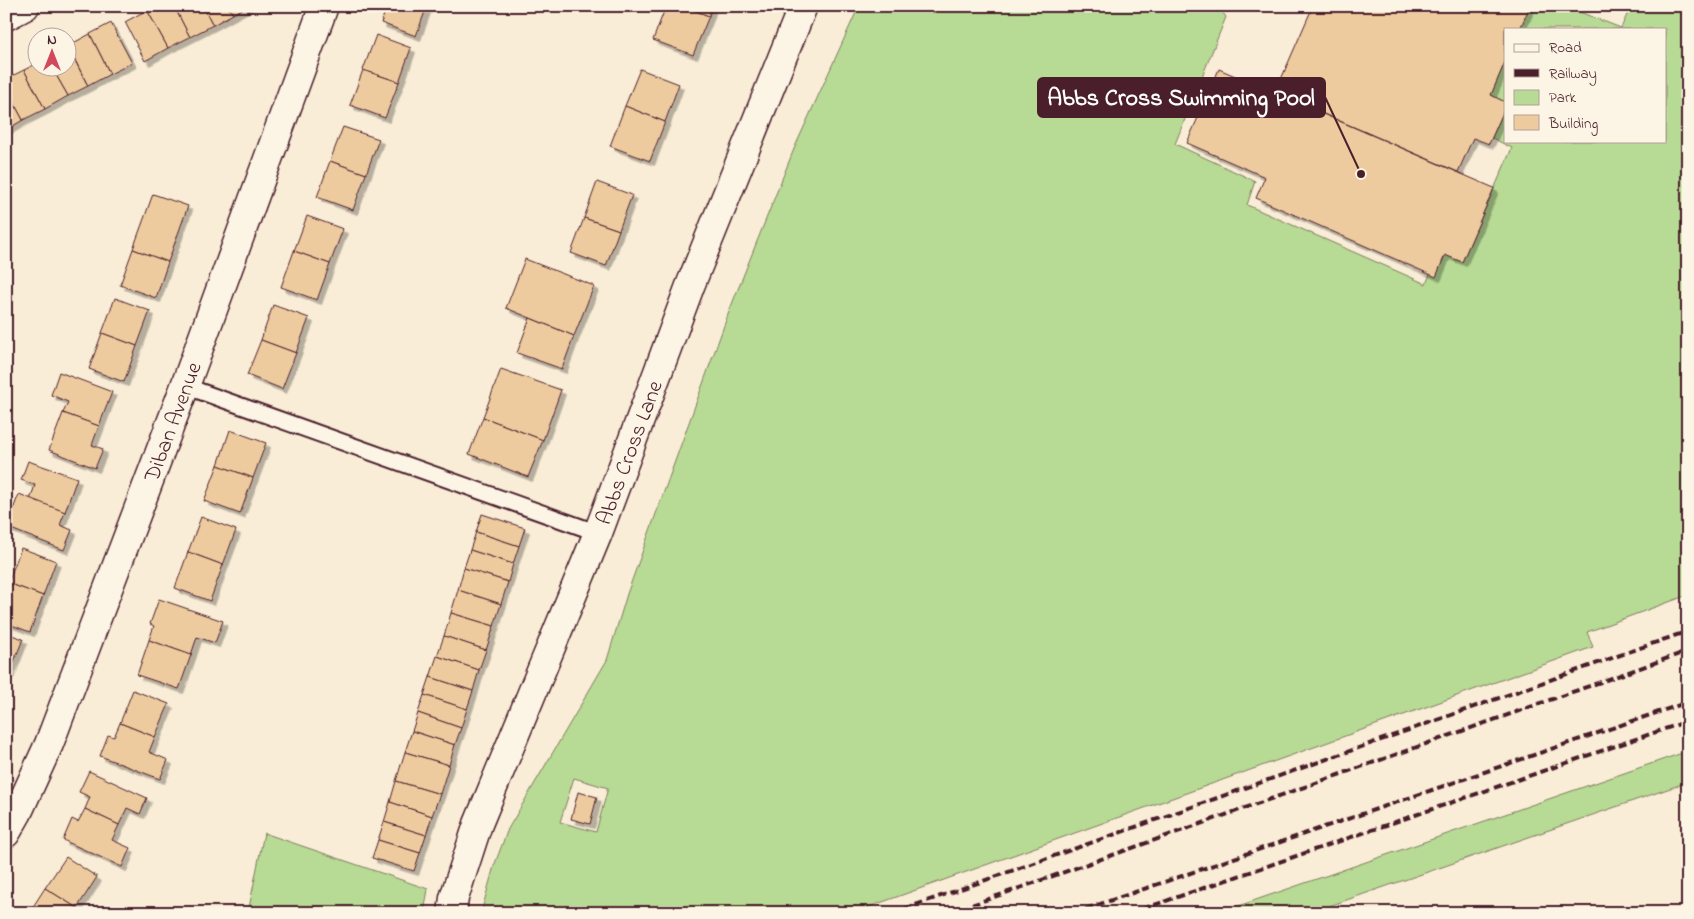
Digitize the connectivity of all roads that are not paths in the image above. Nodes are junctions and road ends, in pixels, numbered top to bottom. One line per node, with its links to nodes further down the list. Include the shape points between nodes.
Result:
1 (25, 6): 4 (street)
2 (324, 6): 5 (street, Diban Avenue)
3 (803, 6): 6 (street, Abbs Cross Lane, via 690,286)
4 (6, 16)
5 (185, 386): 6 (lane); 7 (street, Diban Avenue, via 49,744)
6 (598, 533): 8 (street, Abbs Cross Lane, via 478,824)
7 (6, 833)
8 (453, 905)

